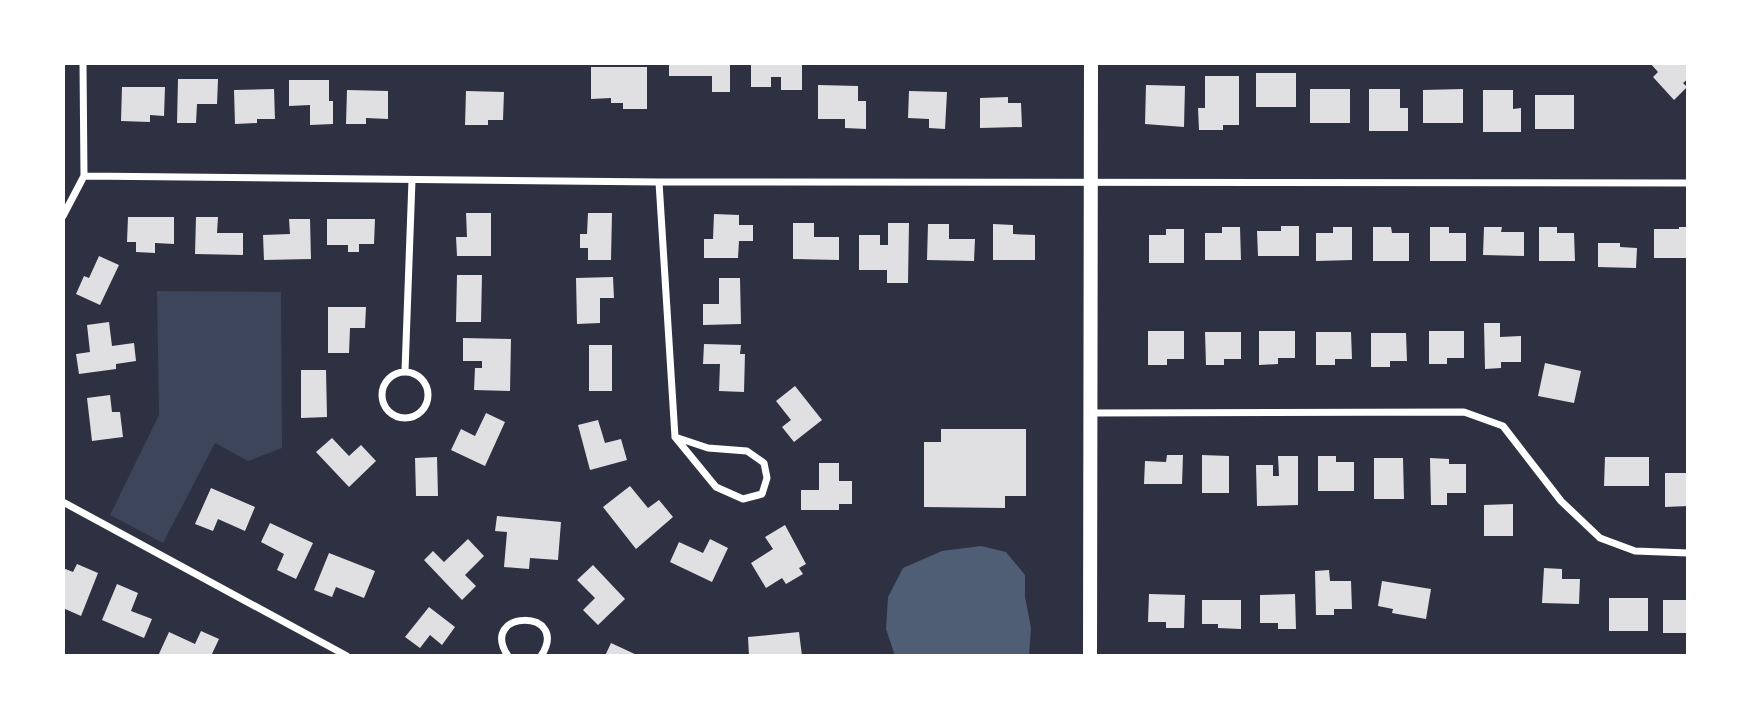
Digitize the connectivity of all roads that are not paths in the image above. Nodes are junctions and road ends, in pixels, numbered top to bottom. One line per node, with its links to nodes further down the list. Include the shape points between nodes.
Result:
1 (83, 63): 3 (street)
2 (1091, 63): 6 (main road)
3 (84, 176): 4 (street); 8 (street)
4 (412, 180): 5 (street); 9 (street)
5 (659, 182): 6 (street); 11 (street)
6 (1090, 183): 7 (street); 10 (main road)
7 (1688, 183)
8 (63, 216)
9 (405, 371): 9 (street, via 389,378 382,398 388,410 410,418 421,412 428,388 414,372)
10 (1089, 413): 13 (street, via 1464,412 1503,426 1561,500 1601,538 1635,551); 17 (main road)
11 (675, 436): 11 (street, via 716,486 743,499 762,494 767,478 764,463 747,451 708,448)
12 (63, 502): 15 (street)
13 (1688, 552)
14 (506, 655): 16 (street, via 503,633 513,621 526,618 546,634)
15 (347, 656)
16 (541, 656)
17 (1090, 656)

